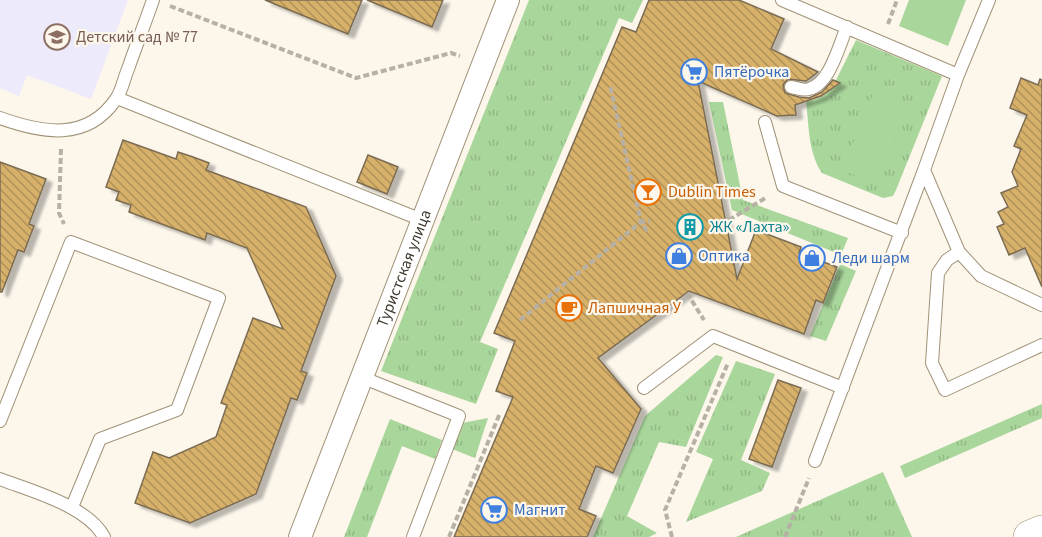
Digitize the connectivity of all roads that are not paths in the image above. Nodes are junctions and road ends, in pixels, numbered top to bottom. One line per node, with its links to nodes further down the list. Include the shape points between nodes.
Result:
1 (508, 0): 12 (street, Туристская улица)
2 (782, 0): 5 (lane)
3 (989, 0): 6 (lane)
4 (159, 2): 8 (lane)
5 (848, 27): 6 (lane); 7 (lane, via 826,77 818,86 807,90)
6 (958, 75): 11 (lane)
7 (791, 87)
8 (117, 98): 9 (lane, via 102,115 62,131 39,130); 12 (lane)
9 (0, 118)
10 (765, 122): 13 (lane, via 783,186)
11 (924, 170): 13 (lane); 14 (lane)
12 (422, 220): 17 (street, Туристская улица)
13 (902, 233): 19 (lane)
14 (959, 252): 15 (lane, via 981,276); 16 (lane, via 938,273 932,363 945,390)
15 (1042, 305)
16 (1042, 345)
17 (362, 377): 26 (street, Туристская улица); 27 (lane, via 459,416)
18 (644, 388): 19 (lane, via 713,336)
19 (843, 388): 21 (lane)
20 (0, 421): 23 (lane, via 71,242 219,298 177,410 100,439)
21 (815, 461)
22 (0, 479): 23 (lane)
23 (72, 507): 25 (lane, via 101,530)
24 (1042, 532): 28 (street)
25 (104, 537)
26 (300, 537)
27 (413, 537)
28 (1030, 537)

